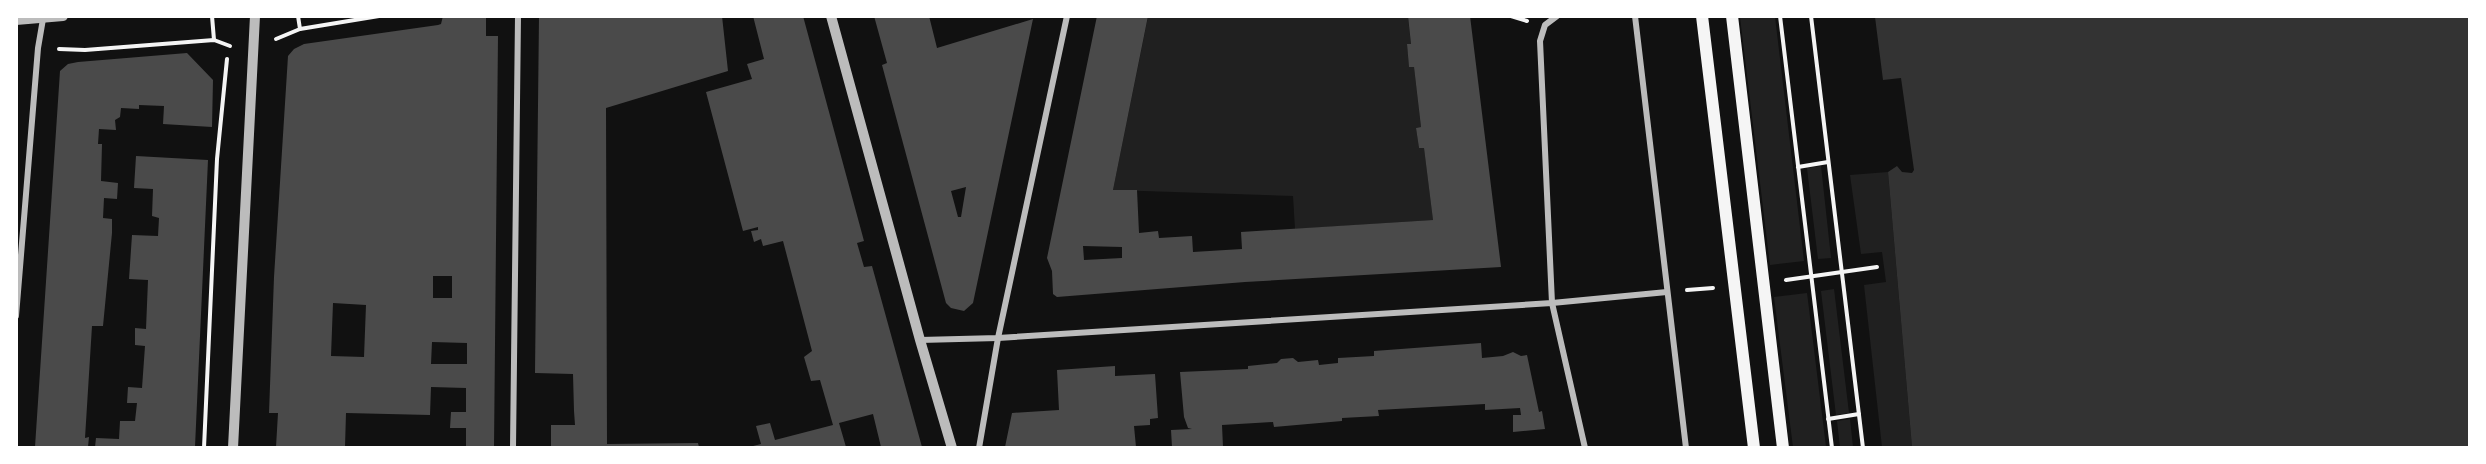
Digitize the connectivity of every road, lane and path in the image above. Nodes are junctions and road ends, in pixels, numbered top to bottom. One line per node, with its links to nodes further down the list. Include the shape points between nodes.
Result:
1 (63, 16): 15 (street)
2 (212, 16): 18 (path)
3 (255, 16): 19 (street)
4 (298, 16): 17 (path)
5 (379, 16): 17 (path)
6 (518, 16): 38 (street)
7 (831, 16): 33 (street)
8 (1067, 16): 32 (street)
9 (1557, 16): 30 (street, via 1545,25 1540,41)
10 (1635, 16): 29 (street)
11 (1702, 16): 28 (main road)
12 (1732, 16): 27 (main road)
13 (1780, 16): 23 (path)
14 (1811, 16): 22 (path)
15 (43, 19): 16 (street); 21 (street)
16 (16, 20)
17 (300, 29): 19 (path, via 279,39)
18 (214, 40): 20 (path); 21 (path, via 85,50)
19 (254, 43): 20 (path); 37 (street)
20 (228, 46): 36 (path, via 217,159)
21 (39, 48): 31 (street)
22 (1828, 162): 23 (path); 25 (path)
23 (1798, 167): 26 (path)
24 (1877, 267): 25 (path)
25 (1842, 272): 26 (path); 34 (path)
26 (1811, 277): 27 (path); 35 (path)
27 (1763, 283): 44 (main road)
28 (1734, 287): 29 (path); 43 (main road)
29 (1667, 292): 30 (street); 42 (street)
30 (1552, 303): 32 (street); 41 (street)
31 (16, 316)
32 (998, 338): 33 (street); 40 (street)
33 (920, 340): 39 (street)
34 (1859, 414): 35 (path); 46 (path)
35 (1828, 419): 45 (path)
36 (204, 447)
37 (233, 447)
38 (513, 447)
39 (952, 447)
40 (979, 447)
41 (1585, 447)
42 (1686, 447)
43 (1754, 447)
44 (1783, 447)
45 (1832, 447)
46 (1863, 447)

